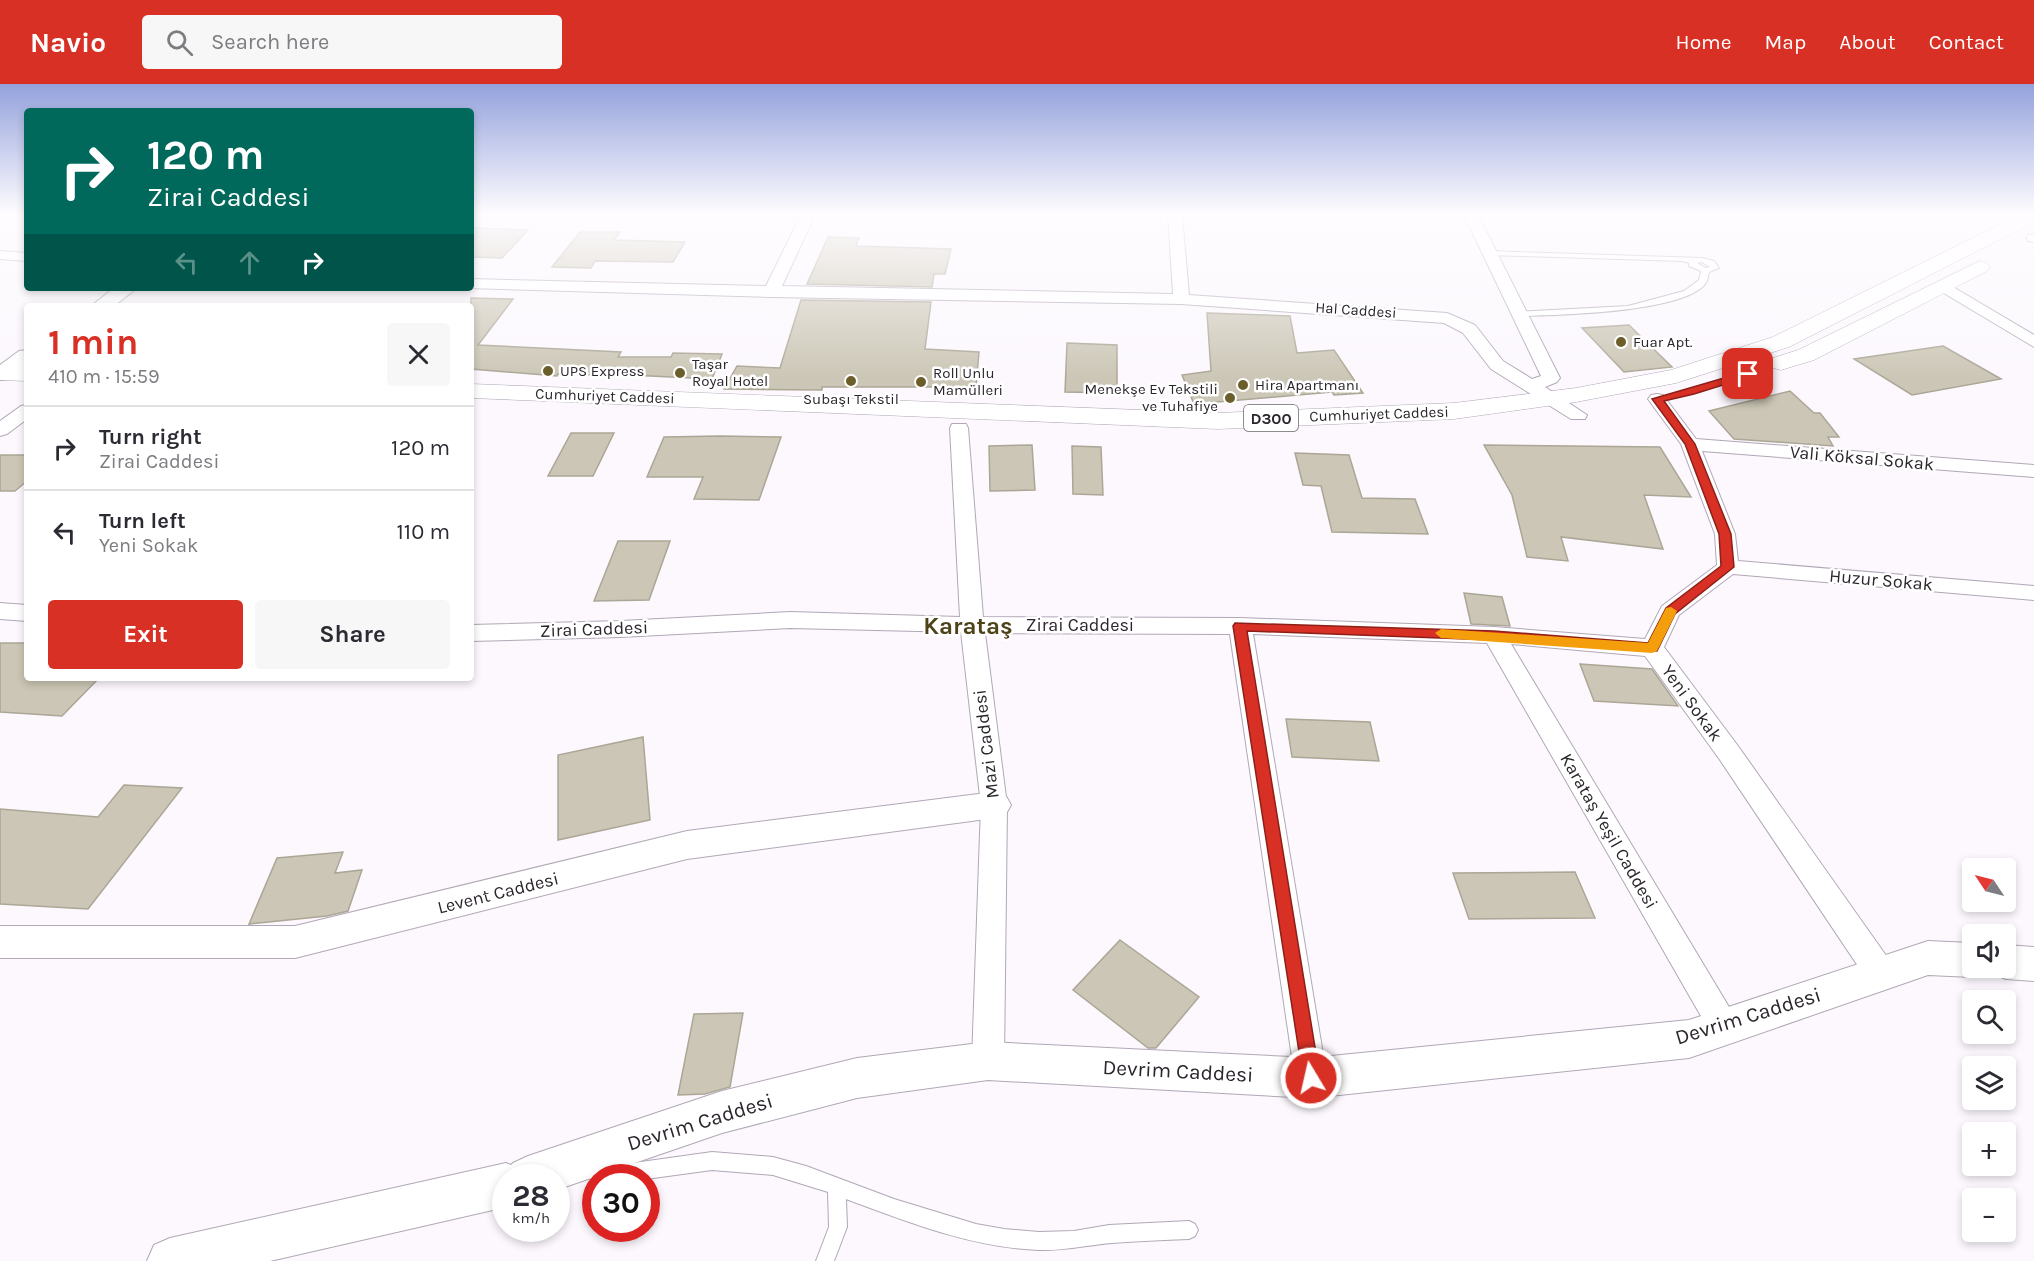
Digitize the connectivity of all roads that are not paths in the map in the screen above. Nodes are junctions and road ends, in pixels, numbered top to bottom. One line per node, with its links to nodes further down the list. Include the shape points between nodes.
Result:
1 (782, 270): 10 (street)
2 (1179, 270): 11 (street)
3 (1498, 270): 13 (street)
4 (1706, 270): 13 (lane, via 1703,281 1688,293 1628,308)
5 (1924, 270): 21 (highway, Cumhuriyet Caddesi / D300, via 1781,342 1676,376)
6 (1973, 270): 8 (highway, Cumhuriyet Caddesi / D300)
7 (474, 284): 10 (street, Hal Caddesi)
8 (1943, 286): 14 (street); 22 (highway, Cumhuriyet Caddesi / D300, via 1806,355)
9 (123, 291): 12 (street)
10 (771, 292): 11 (street, Hal Caddesi)
11 (1181, 299): 18 (street, Hal Caddesi, via 1447,318 1469,329 1497,365)
12 (105, 303)
13 (1520, 314): 18 (street, via 1551,378)
14 (2034, 342)
15 (24, 359): 17 (street)
16 (24, 376): 17 (highway)
17 (1, 380): 20 (highway)
18 (1531, 386): 21 (street, Hal Caddesi)
19 (474, 391): 21 (highway, Cumhuriyet Caddesi / D300, via 1218,421 1454,411)
20 (24, 392)
21 (1553, 398): 25 (street, Hal Caddesi)
22 (1658, 399): 25 (highway, Cumhuriyet Caddesi / D300); 28 (street)
23 (474, 411): 26 (highway, Cumhuriyet Caddesi / D300)
24 (24, 412): 27 (street)
25 (1578, 415): 26 (highway, Cumhuriyet Caddesi / D300, via 1354,437)
26 (959, 428): 34 (street, Mazi Caddesi)
27 (0, 430)
28 (1690, 444): 29 (street, Vali Köksal Sokak); 30 (street, via 1725,534)
29 (2034, 471)
30 (1728, 567): 31 (street, Huzur Sokak); 38 (street, Yeni Sokak, via 1670,611)
31 (2034, 593)
32 (0, 612): 33 (street)
33 (24, 613)
34 (972, 625): 35 (street, Zirai Caddesi); 36 (street, Zirai Caddesi, via 790,620); 39 (street, Mazi Caddesi)
35 (1240, 626): 37 (street, Zirai Caddesi); 47 (street)
36 (474, 633)
37 (1494, 635): 38 (street, Zirai Caddesi); 45 (street, Karataş Yeşil Caddesi)
38 (1652, 648): 44 (street, Yeni Sokak)
39 (994, 805): 40 (street, Levent Caddesi, via 687,845 295,942); 46 (street, Mazi Caddesi)
40 (0, 942)
41 (1962, 960): 44 (street, Devrim Caddesi, via 1928,958)
42 (2016, 963): 43 (street)
43 (2034, 964)
44 (1881, 974): 45 (street, Devrim Caddesi)
45 (1724, 1027): 47 (street, Devrim Caddesi, via 1689,1039)
46 (988, 1061): 47 (street, Devrim Caddesi); 48 (street, Devrim Caddesi, via 857,1078 722,1112)
47 (1311, 1078)
48 (581, 1161): 49 (street, Devrim Caddesi); 51 (lane, via 588,1170 605,1176 685,1164 739,1162 806,1175)
49 (570, 1165)
50 (492, 1188): 53 (street)
51 (837, 1189): 52 (lane, via 976,1233 1004,1238 1074,1240); 54 (lane, via 838,1227)
52 (1189, 1230)
53 (170, 1261)
54 (825, 1261)

